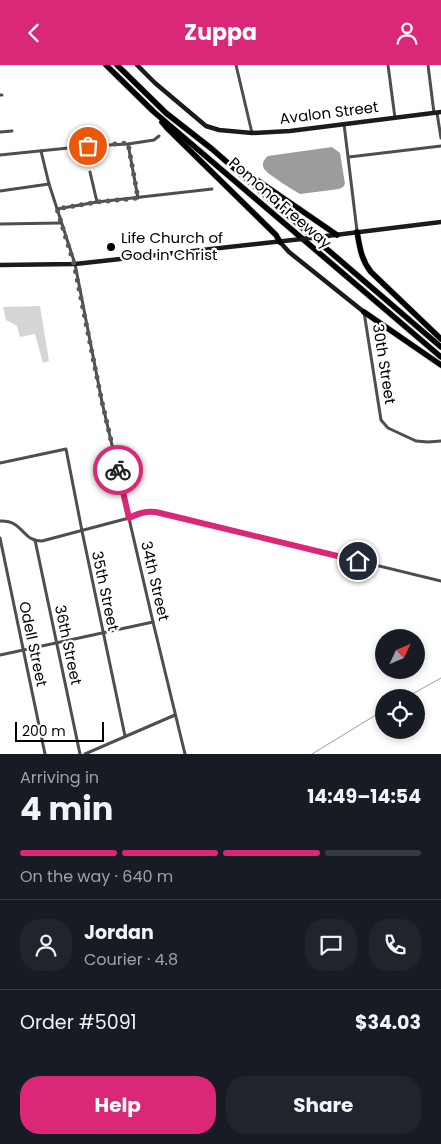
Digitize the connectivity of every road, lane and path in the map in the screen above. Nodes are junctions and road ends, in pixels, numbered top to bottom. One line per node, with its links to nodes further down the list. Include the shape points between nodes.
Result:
1 (106, 65): 7 (highway, Pomona Freeway)
2 (117, 65): 16 (highway, Pomona Freeway, via 166,113)
3 (137, 65): 13 (main road, Avalon Street, via 206,126)
4 (236, 65): 13 (street)
5 (388, 65): 9 (street)
6 (428, 65): 8 (street)
7 (154, 112): 34 (highway); 40 (highway, Pomona Freeway)
8 (437, 113): 9 (main road, Avalon Street); 15 (street)
9 (395, 118): 10 (main road, Avalon Street)
10 (344, 125): 13 (main road, Avalon Street); 21 (street)
11 (12, 131): 12 (street)
12 (0, 132)
13 (252, 133)
14 (159, 136): 17 (street, via 154,140)
15 (441, 138)
16 (200, 139): 33 (highway); 39 (highway, Pomona Freeway)
17 (128, 143): 19 (street); 26 (street)
18 (441, 146): 21 (street)
19 (41, 151): 20 (street); 23 (street, 34th Street)
20 (0, 155)
21 (349, 157): 32 (street)
22 (90, 172): 27 (street)
23 (49, 184): 25 (street); 28 (street, 34th Street)
24 (212, 189): 26 (street)
25 (0, 191)
26 (138, 198): 27 (street)
27 (97, 202): 28 (street)
28 (57, 209): 30 (street, 34th Street)
29 (441, 222): 32 (main road)
30 (61, 223): 31 (street); 35 (street, 34th Street)
31 (0, 224)
32 (357, 232): 33 (main road); 38 (highway, via 362,257 371,272)
33 (336, 235): 34 (main road, bridge)
34 (280, 242): 35 (main road); 37 (main road)
35 (74, 264): 36 (main road); 44 (street, 34th Street)
36 (0, 265)
37 (364, 312): 41 (highway); 42 (street, 30th Street, via 381,420 388,428 416,441)
38 (441, 339)
39 (441, 347)
40 (441, 357)
41 (441, 365)
42 (441, 441)
43 (0, 463): 46 (street, 35th Street, via 66,449)
44 (129, 518): 46 (street); 49 (street, via 153,511); 50 (street, 34th Street)
45 (0, 521): 48 (street, via 15,524)
46 (82, 531): 48 (street); 51 (street, 35th Street)
47 (0, 538): 53 (street, Odell Street)
48 (36, 540): 52 (street, 36th Street)
49 (441, 581)
50 (153, 622): 51 (street); 55 (street, 34th Street)
51 (103, 634): 52 (street); 56 (street, 35th Street)
52 (56, 644): 53 (street); 58 (street, 36th Street)
53 (23, 650): 54 (street); 57 (street, Odell Street)
54 (0, 655)
55 (175, 715): 56 (street); 60 (street, 34th Street)
56 (125, 736): 59 (street)
57 (45, 754)
58 (80, 754)
59 (85, 754)
60 (185, 754)

